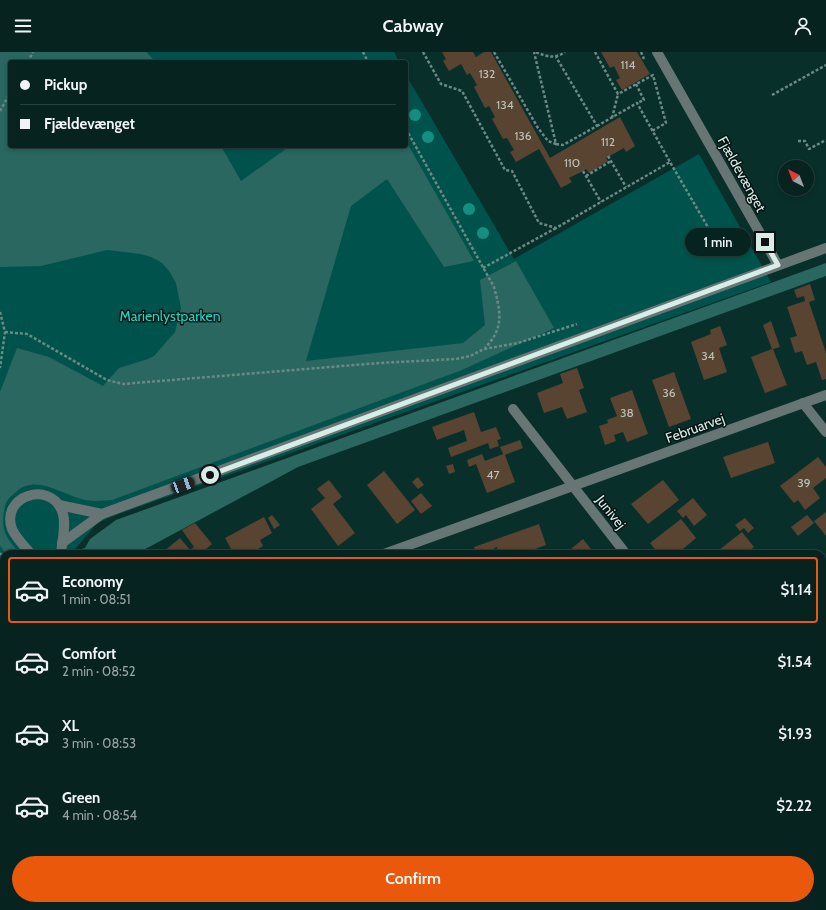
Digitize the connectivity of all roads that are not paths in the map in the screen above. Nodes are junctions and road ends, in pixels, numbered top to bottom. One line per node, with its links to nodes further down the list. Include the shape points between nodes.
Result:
1 (657, 52): 3 (street, Fjældevænget)
2 (826, 248): 3 (street)
3 (778, 265): 10 (street)
4 (826, 395): 5 (street, Februarvej)
5 (803, 403): 7 (street); 8 (street, Februarvej)
6 (513, 409): 8 (street)
7 (826, 432)
8 (573, 487): 14 (street, Februarvej); 15 (street, Junivej)
9 (59, 505): 10 (street); 11 (street, via 64,517); 12 (street, via 46,496 34,494 24,497 15,506 11,515 12,529)
10 (102, 514): 11 (street)
11 (62, 543): 13 (street)
12 (28, 550)
13 (61, 550)
14 (395, 550)
15 (623, 550)

